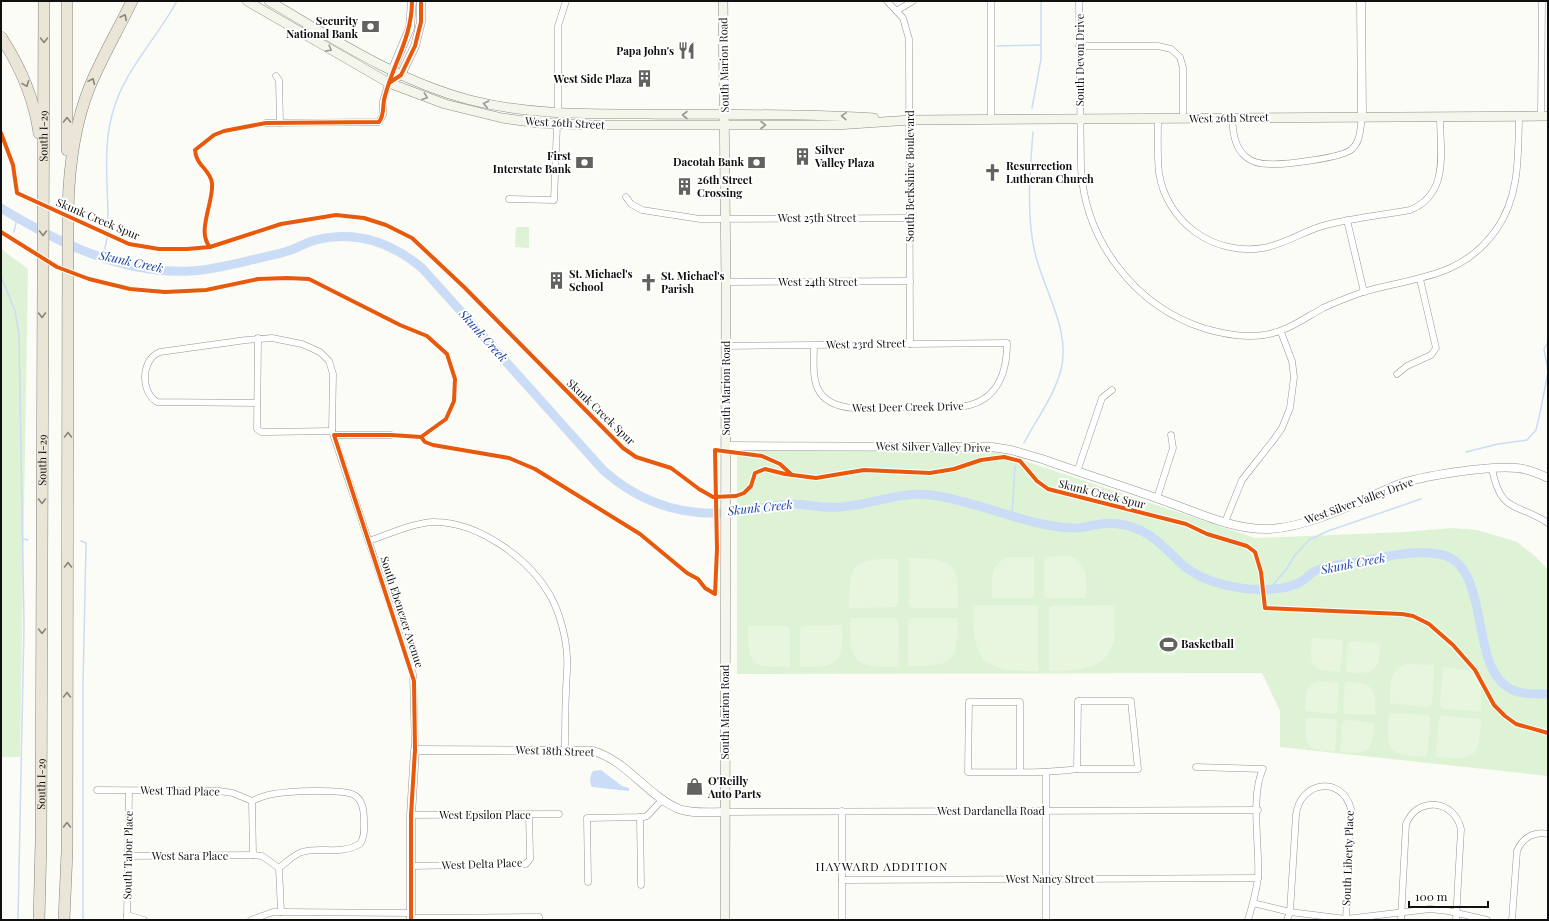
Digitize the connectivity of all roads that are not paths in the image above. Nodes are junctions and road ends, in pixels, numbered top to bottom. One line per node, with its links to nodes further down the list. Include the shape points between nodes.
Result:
1 (44, 1): 40 (highway, South I-29, one-way to 40)
2 (67, 1): 43 (highway, South I-29, one-way to 2)
3 (132, 1): 43 (highway, one-way to 3, via 72,152 84,101 95,73)
4 (247, 1): 21 (main road, West 26th Street, one-way to 21)
5 (269, 1): 19 (main road, West 26th Street)
6 (412, 1): 19 (street, via 410,28)
7 (421, 1): 19 (street, via 418,37)
8 (566, 1): 23 (street, via 558,30)
9 (723, 1): 25 (main road, South Marion Road)
10 (887, 1): 16 (street)
11 (913, 1): 16 (street)
12 (991, 1): 35 (street)
13 (1079, 1): 18 (street, South Devon Drive)
14 (1361, 1): 29 (street)
15 (1542, 1): 28 (street)
16 (898, 10): 34 (street, South Berkshire Boulevard, via 904,18 909,39)
17 (1, 37): 40 (highway, one-way to 40, via 21,71 34,110 40,143)
18 (1079, 46): 30 (street, South Devon Drive); 32 (street, via 1158,46 1171,49 1180,57 1183,68)
19 (396, 73): 21 (street); 23 (main road, West 26th Street, one-way to 19, via 526,111 476,101 437,90)
20 (276, 76): 36 (street, via 279,80)
21 (389, 83): 22 (main road, West 26th Street, one-way to 22, via 427,98); 36 (street, via 383,101 383,116 379,122)
22 (473, 111): 23 (main road, via 544,119); 38 (main road, West 26th Street, via 520,121)
23 (558, 114): 24 (main road, West 26th Street)
24 (645, 114): 25 (main road, West 26th Street, one-way to 24); 38 (main road, via 615,119 564,120)
25 (724, 115): 34 (main road, West 26th Street, one-way to 25, via 824,115); 39 (main road, South Marion Road)
26 (1440, 116): 27 (main road, West 26th Street); 29 (main road, West 26th Street); 46 (street, via 1439,179 1428,200 1410,210)
27 (1519, 116): 28 (main road, West 26th Street); 47 (street, via 1517,174 1509,207 1503,219 1487,241 1470,256 1448,270)
28 (1545, 116)
29 (1362, 117): 33 (main road, West 26th Street); 33 (street, via 1358,141 1347,153 1270,164 1250,160 1242,153 1235,141)
30 (1080, 118): 31 (main road, West 26th Street); 35 (main road, West 26th Street); 51 (street, South Devon Drive, via 1082,180 1087,209 1104,247 1128,279 1162,308 1197,326 1240,336)
31 (1158, 118): 32 (main road, West 26th Street); 46 (street, via 1159,174 1166,195 1180,219 1208,240 1231,248 1255,249 1277,244 1324,225)
32 (1183, 118): 33 (main road, West 26th Street)
33 (1232, 118)
34 (911, 120): 35 (main road, West 26th Street); 39 (main road, West 26th Street, one-way to 34, via 836,125); 45 (street, South Berkshire Boulevard)
35 (991, 120)
36 (280, 123): 37 (street)
37 (266, 124)
38 (557, 124): 39 (main road, West 26th Street); 42 (street, via 554,200)
39 (724, 126): 44 (main road, South Marion Road)
40 (43, 194): 90 (highway, South I-29, one-way to 90)
41 (626, 197): 44 (street, West 25th Street, via 631,204 642,210 700,219)
42 (509, 199)
43 (68, 205): 91 (highway, South I-29, one-way to 43)
44 (725, 218): 45 (street, West 25th Street); 49 (main road, South Marion Road)
45 (910, 218): 48 (street, South Berkshire Boulevard)
46 (1347, 220): 50 (street)
47 (1420, 279): 50 (street); 57 (street, via 1436,348 1431,355 1407,366)
48 (910, 281): 49 (street, West 24th Street); 54 (street, South Berkshire Boulevard)
49 (726, 282): 56 (main road, South Marion Road)
50 (1364, 292): 51 (street, via 1324,308)
51 (1281, 332): 68 (street, via 1292,361 1294,376 1290,408 1282,428 1239,484)
52 (258, 338): 59 (street); 59 (street, South Ebenezer Avenue, via 160,352 149,358 146,371 146,390 150,398 156,402); 60 (street, South Ebenezer Avenue, via 294,342 312,348 329,361 333,374)
53 (1007, 343): 54 (street, West 23rd Street); 55 (street, West Deer Creek Drive, via 1006,366 1002,378 992,392 974,405 951,407 853,408 832,403 823,396 813,378)
54 (910, 344): 55 (street, West 23rd Street)
55 (814, 345): 56 (street, West 23rd Street)
56 (726, 346): 63 (main road, South Marion Road)
57 (1397, 374)
58 (1112, 390): 65 (street, via 1102,398)
59 (257, 403): 60 (street, via 258,431)
60 (333, 433): 61 (street); 70 (street, South Ebenezer Avenue)
61 (391, 435)
62 (1171, 436): 67 (street, via 1173,448)
63 (726, 446): 65 (street, West Silver Valley Drive, via 992,447 1017,452); 84 (main road, South Marion Road)
64 (1492, 469): 66 (street, West Silver Valley Drive, via 1516,468); 68 (street, West Silver Valley Drive, via 1399,484 1331,513 1285,527 1260,529); 69 (street, via 1502,498)
65 (1077, 472): 67 (street, West Silver Valley Drive)
66 (1548, 478)
67 (1157, 498): 68 (street, West Silver Valley Drive)
68 (1225, 522)
69 (1548, 523)
70 (369, 541): 71 (street, South Ebenezer Avenue, via 413,674); 72 (street, via 435,522 455,525 500,544 537,577 551,598 558,616 567,656)
71 (415, 750): 72 (street, West 18th Street); 86 (street, South Ebenezer Avenue)
72 (565, 750): 79 (street, West 18th Street, via 599,752)
73 (1196, 767): 82 (street, via 1263,769 1259,782)
74 (1077, 769): 74 (street, via 1138,769 1131,701 1078,701); 76 (street)
75 (1020, 772): 75 (street, via 968,772 969,702 1020,702); 76 (street)
76 (1046, 772): 81 (street)
77 (97, 790): 78 (street, West Thad Place)
78 (129, 791): 80 (street, West Thad Place, via 219,791 233,793); 93 (street, South Tabor Place)
79 (663, 799): 84 (street, West 18th Street, via 686,811); 88 (street, via 647,816)
80 (252, 801): 92 (street); 95 (street, via 271,794 344,793 356,796 363,807 363,838 360,844 342,851 302,852)
81 (1046, 810): 82 (street, West Dardanella Road); 83 (street, West Dardanella Road); 97 (street)
82 (1258, 810): 96 (street)
83 (842, 811): 84 (street, West Dardanella Road); 98 (street)
84 (725, 812): 119 (main road, South Marion Road)
85 (559, 814): 87 (street, West Epsilon Place)
86 (411, 815): 87 (street, West Epsilon Place); 94 (street, South Ebenezer Avenue)
87 (529, 815): 94 (street, West Delta Place, via 530,859 526,864)
88 (640, 817): 99 (street, via 587,818); 100 (street)
89 (1546, 833): 126 (street, via 1525,839 1517,850)
90 (41, 842): 112 (highway); 113 (highway, South I-29)
91 (67, 852): 114 (highway, South I-29); 115 (highway)
92 (253, 855): 93 (street, West Sara Place); 95 (street, via 262,856)
93 (128, 856): 106 (street, South Tabor Place)
94 (411, 866): 108 (street, South Ebenezer Avenue)
95 (279, 868): 102 (street)
96 (1258, 878): 97 (street, West Nancy Street); 101 (street)
97 (1046, 879): 98 (street, West Nancy Street); 121 (street)
98 (842, 880): 120 (street)
99 (588, 882)
100 (641, 885)
101 (1253, 903): 103 (street); 122 (street)
102 (282, 912): 105 (street); 117 (street, via 273,912)
103 (1290, 912): 111 (street); 111 (street, South Liberty Place, via 1298,804 1309,790 1326,786 1342,793 1351,809); 123 (street, South Liberty Place)
104 (1401, 912): 109 (street, via 1430,910); 109 (street, via 1406,824 1418,809 1435,804 1450,810 1457,818 1461,829); 111 (street); 124 (street)
105 (303, 913): 107 (street); 118 (street)
106 (127, 917): 116 (street)
107 (363, 917): 108 (street)
108 (411, 917): 110 (street)
109 (1456, 917): 125 (street)
110 (539, 919)
111 (1346, 919)
112 (34, 920)
113 (39, 920)
114 (64, 920)
115 (70, 920)
116 (144, 920)
117 (251, 920)
118 (303, 920)
119 (725, 920)
120 (842, 920)
121 (1046, 920)
122 (1248, 920)
123 (1287, 920)
124 (1401, 920)
125 (1487, 920)
126 (1512, 920)

